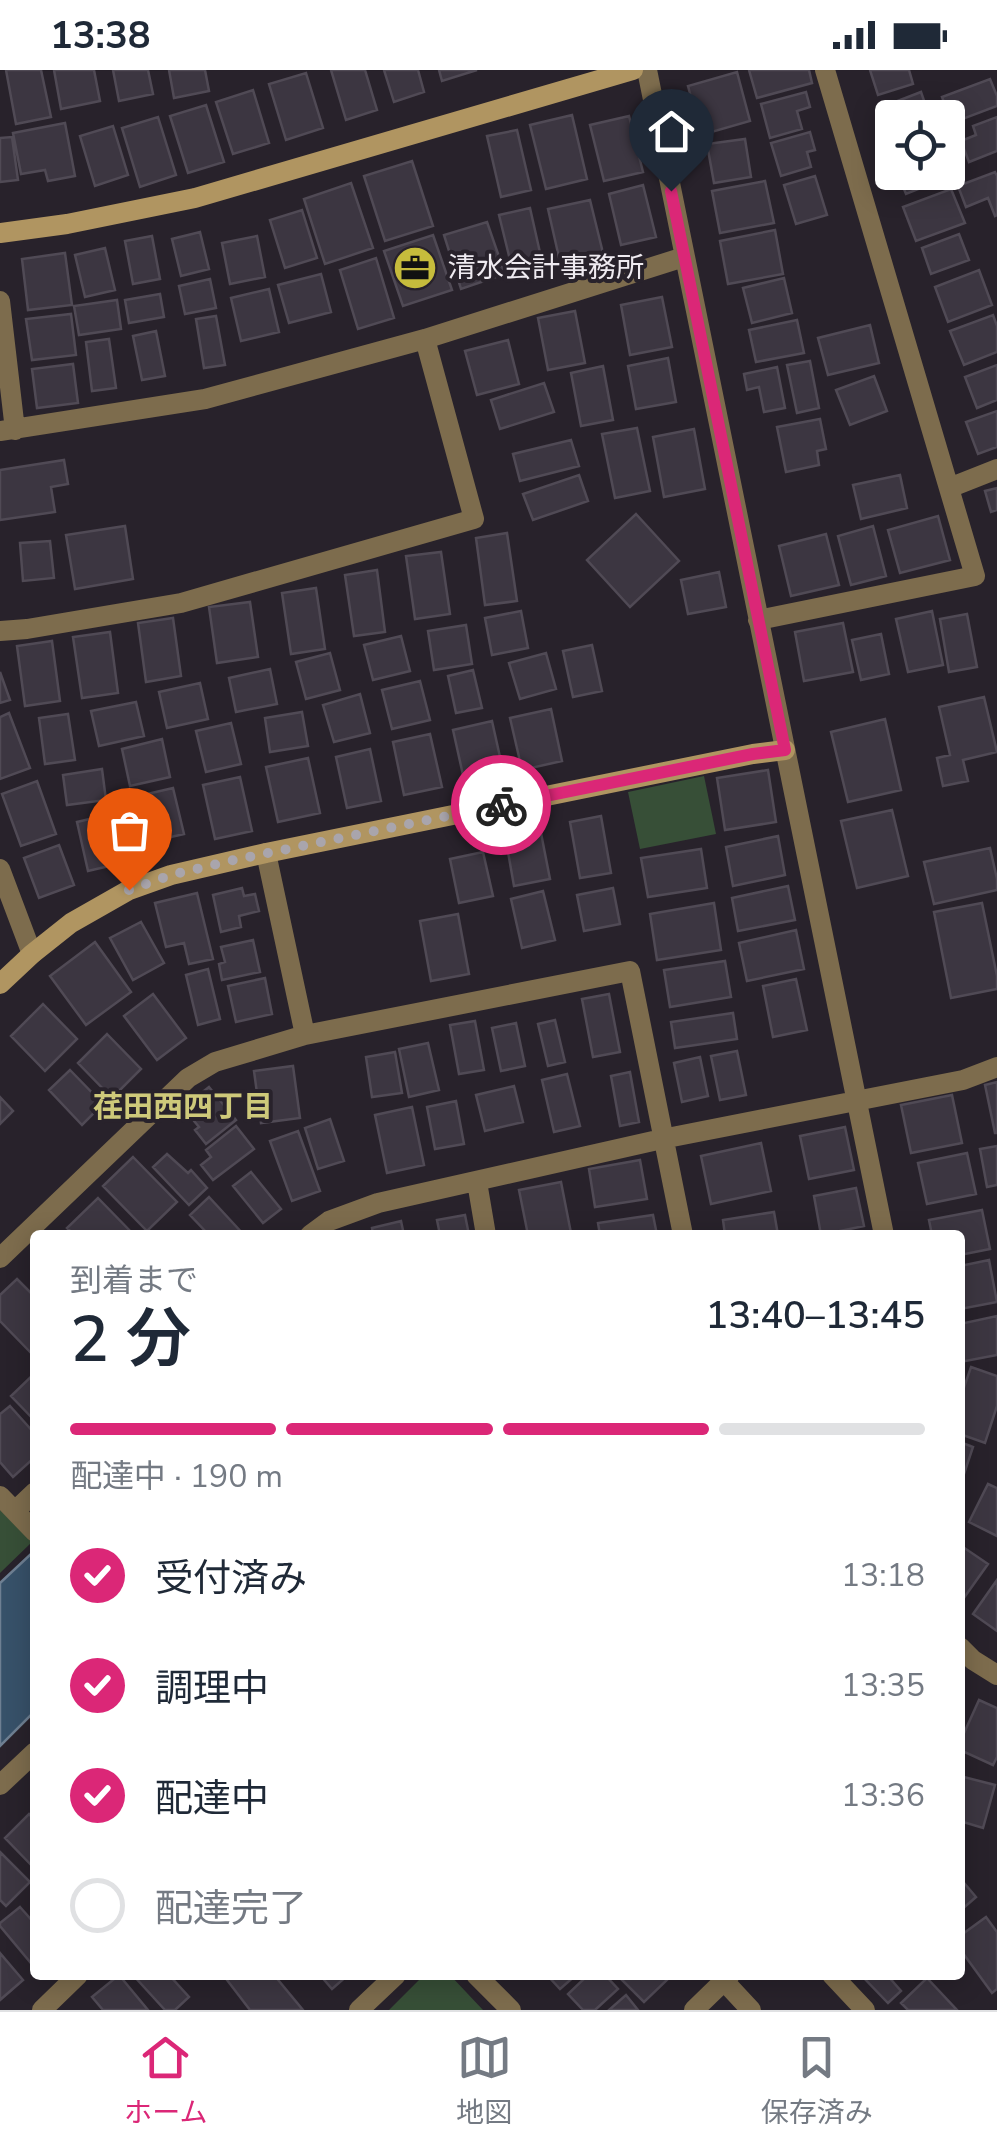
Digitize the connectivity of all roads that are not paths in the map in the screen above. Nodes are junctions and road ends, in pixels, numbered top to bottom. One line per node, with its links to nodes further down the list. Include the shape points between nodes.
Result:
1 (633, 70): 4 (street, via 195,198)
2 (647, 70): 5 (street)
3 (825, 70): 10 (street)
4 (0, 233)
5 (684, 257): 7 (street); 11 (street)
6 (0, 301): 8 (street)
7 (426, 339): 8 (street, via 205,398); 12 (street, via 474,519 181,604)
8 (7, 431)
9 (997, 469): 10 (street)
10 (949, 488): 11 (street, via 974,576)
11 (758, 620): 13 (street)
12 (0, 631)
13 (785, 750): 14 (street); 20 (street)
14 (266, 853): 16 (street, via 129,890); 18 (street)
15 (0, 869): 16 (street)
16 (32, 954): 17 (street)
17 (0, 984)
18 (306, 1035): 21 (street, via 630,971); 27 (street, via 215,1062 188,1078)
19 (997, 1067): 20 (street)
20 (858, 1100): 21 (street); 26 (street)
21 (662, 1139): 22 (street); 25 (street)
22 (477, 1182): 23 (street, via 378,1202); 24 (street)
23 (316, 1230)
24 (485, 1230)
25 (681, 1230)
26 (883, 1230)
27 (0, 1258)
28 (7, 1503): 29 (street)
29 (30, 1527)
30 (965, 1651): 31 (street)
31 (997, 1675)
32 (30, 1757): 33 (street)
33 (0, 1785)
34 (73, 1980): 40 (street)
35 (391, 1980): 41 (street)
36 (481, 1980): 42 (street)
37 (725, 1980): 43 (street)
38 (728, 1980): 44 (street)
39 (837, 1980): 45 (street)
40 (42, 2010)
41 (359, 2010)
42 (510, 2010)
43 (694, 2010)
44 (751, 2010)
45 (865, 2010)

